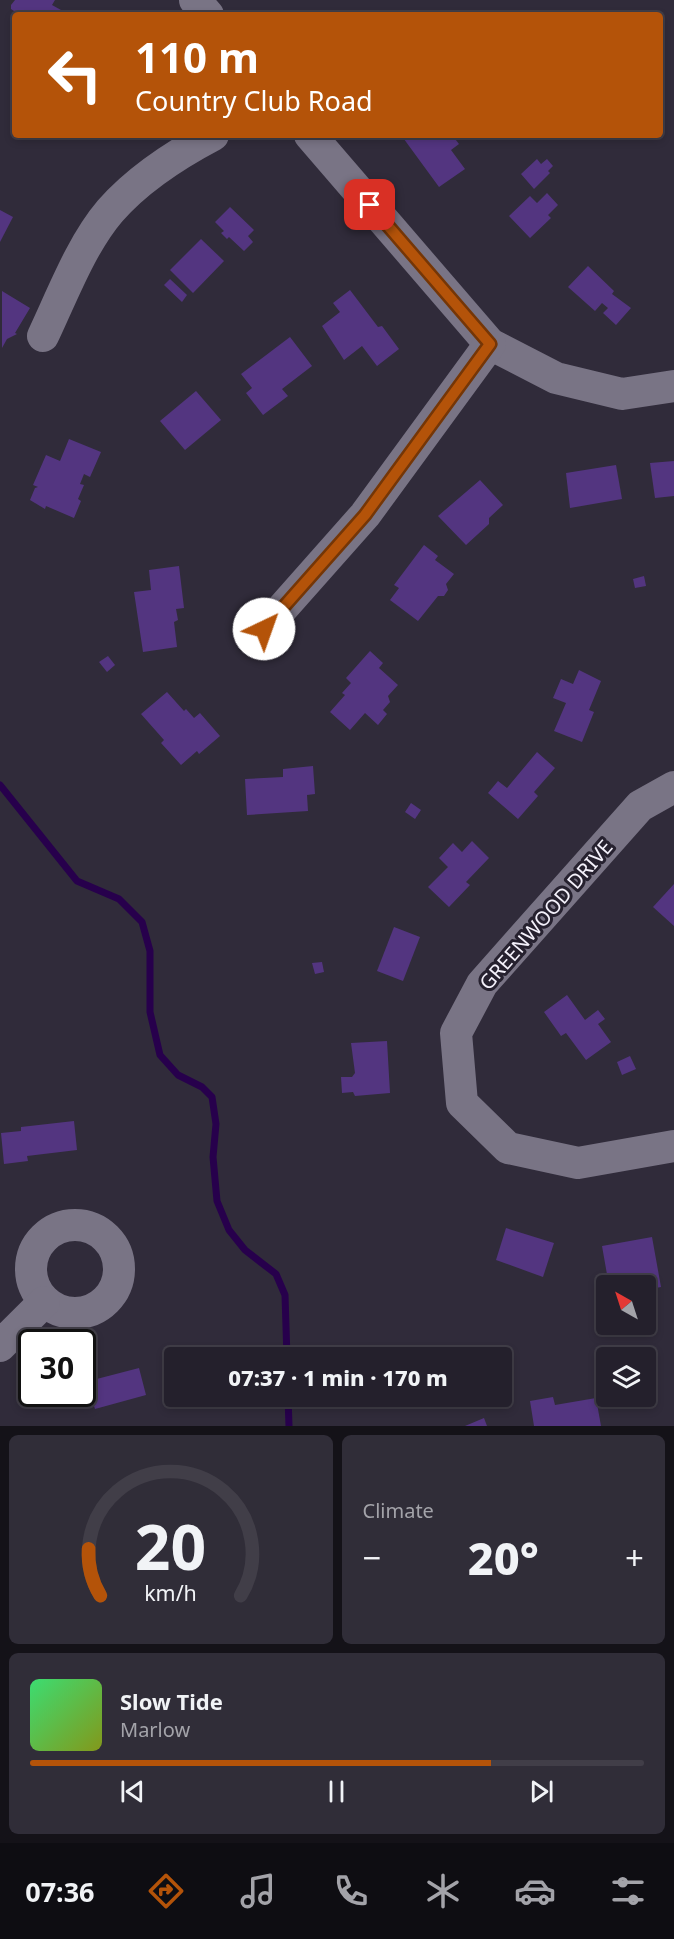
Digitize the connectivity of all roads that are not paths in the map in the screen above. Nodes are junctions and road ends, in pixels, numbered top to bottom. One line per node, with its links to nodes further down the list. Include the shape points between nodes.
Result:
1 (195, 0): 2 (street)
2 (205, 12)
3 (207, 138): 5 (street, via 178,153 109,212 83,254)
4 (313, 138): 6 (street)
5 (43, 336)
6 (490, 344): 7 (street, via 556,378 622,394); 8 (street, via 365,515)
7 (674, 386)
8 (264, 629)
9 (674, 787): 10 (street, GREENWOOD DRIVE, via 640,806 482,984 456,1033 462,1103 508,1148 579,1163)
10 (674, 1146)
11 (44, 1302): 12 (street)
12 (0, 1346)

